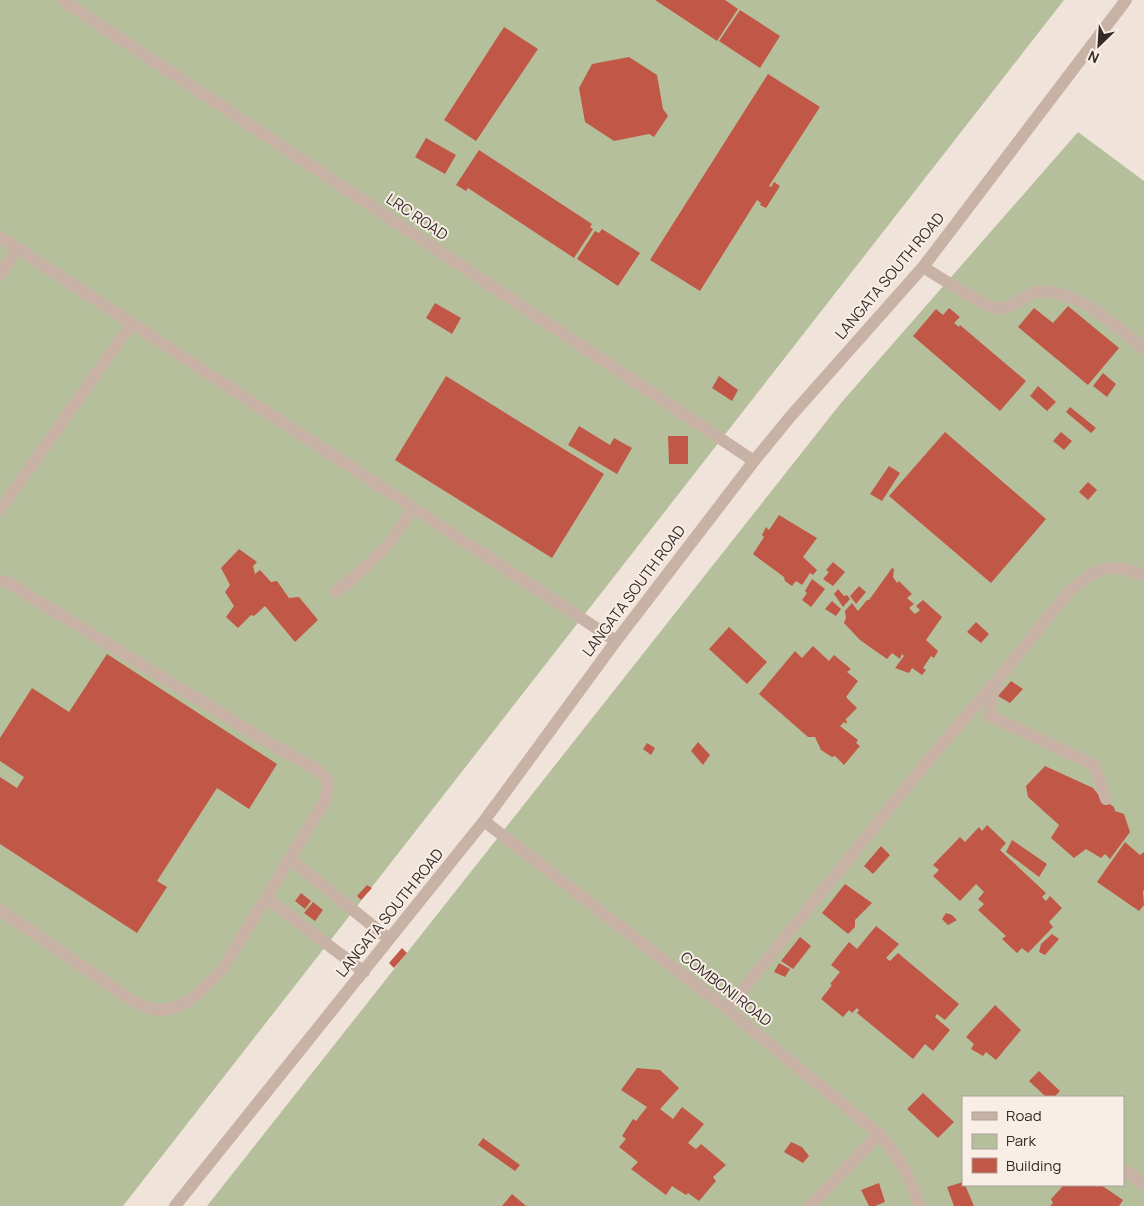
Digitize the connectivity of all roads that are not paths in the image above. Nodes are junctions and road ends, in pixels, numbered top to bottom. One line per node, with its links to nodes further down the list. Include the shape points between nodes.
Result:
1 (62, 0): 9 (street, LRC ROAD)
2 (1126, 0): 5 (street, LANGATA SOUTH ROAD)
3 (0, 236): 4 (street)
4 (17, 248): 6 (street); 7 (street)
5 (923, 267): 8 (street, via 994,309 1011,307 1025,296 1039,292 1061,294 1090,306); 9 (street, LANGATA SOUTH ROAD)
6 (0, 275)
7 (132, 323): 10 (street); 11 (street)
8 (1144, 349)
9 (754, 461): 15 (street, LANGATA SOUTH ROAD)
10 (413, 508): 14 (street, via 390,544); 15 (street)
11 (0, 510)
12 (1144, 575): 16 (street, via 1121,568 1106,569 1080,582)
13 (0, 581): 19 (street, via 7,582 328,779 326,798)
14 (336, 592)
15 (616, 641): 18 (street, LANGATA SOUTH ROAD)
16 (1000, 677): 17 (street, via 991,698 990,716 1094,765); 24 (street)
17 (1106, 799)
18 (484, 821): 22 (street, LANGATA SOUTH ROAD); 24 (street, COMBONI ROAD)
19 (290, 859): 20 (street); 22 (street)
20 (266, 898): 21 (street, via 222,970 180,1006 160,1010 143,1006 127,997); 23 (street)
21 (0, 910)
22 (390, 940): 23 (street, LANGATA SOUTH ROAD)
23 (364, 972): 28 (street, LANGATA SOUTH ROAD)
24 (727, 1009): 25 (street, COMBONI ROAD)
25 (879, 1134): 29 (street); 30 (street, COMBONI ROAD, via 899,1158)
26 (1128, 1172): 27 (street)
27 (1144, 1185)
28 (175, 1206)
29 (810, 1206)
30 (920, 1206)

